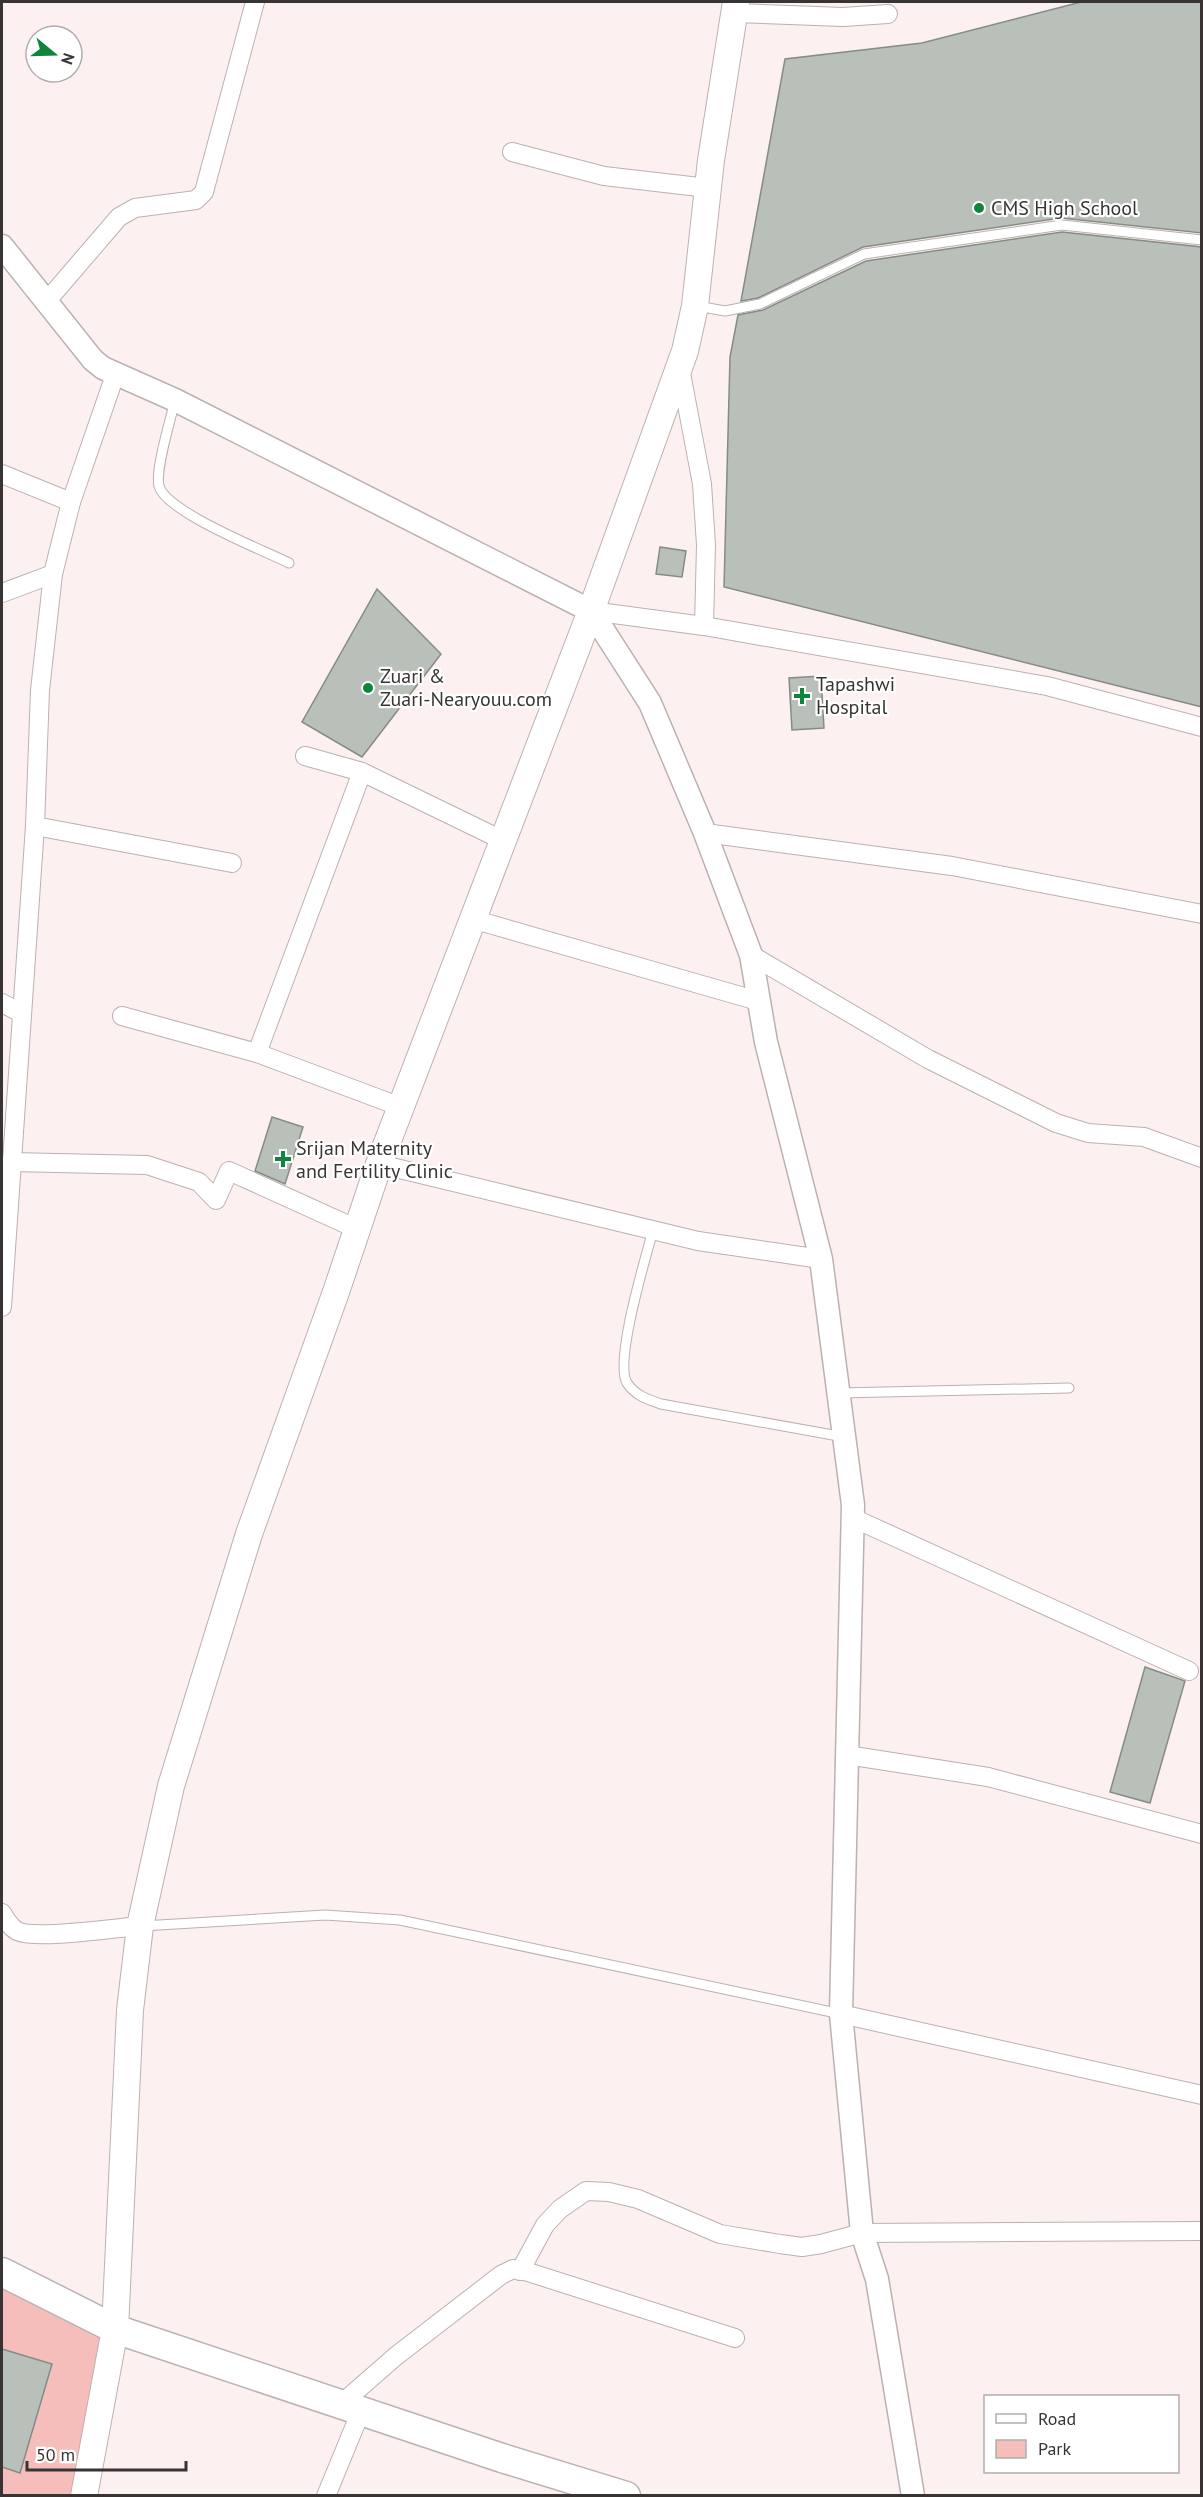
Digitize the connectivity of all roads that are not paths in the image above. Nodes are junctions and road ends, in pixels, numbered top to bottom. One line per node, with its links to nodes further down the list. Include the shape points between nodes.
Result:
1 (255, 2): 8 (street, via 204,192 196,200 135,208 119,217)
2 (736, 7): 3 (street, via 843,17); 5 (main road)
3 (888, 14)
4 (512, 152): 5 (street, via 604,177)
5 (708, 188): 9 (main road)
6 (1202, 240): 9 (lane, via 1062,225 864,254 760,304 725,310)
7 (2, 246): 8 (street)
8 (46, 302): 11 (street, via 93,360)
9 (694, 306): 10 (main road)
10 (680, 368): 18 (main road); 19 (street, via 702,484 706,545)
11 (115, 375): 12 (street); 14 (street)
12 (175, 400): 15 (lane, via 160,469 159,485 164,496 197,519); 18 (street)
13 (2, 474): 14 (street)
14 (72, 502): 16 (street)
15 (289, 563)
16 (53, 574): 17 (street); 23 (street, via 40,690)
17 (2, 593)
18 (591, 611): 19 (street); 24 (street, via 650,703); 25 (main road)
19 (704, 626): 20 (street, via 1047,686)
20 (1202, 727)
21 (305, 756): 22 (street)
22 (362, 772): 25 (street); 34 (street)
23 (35, 826): 26 (street); 32 (street)
24 (705, 833): 27 (street, via 952,866); 29 (street)
25 (502, 840): 28 (main road)
26 (232, 863)
27 (1202, 914)
28 (472, 919): 30 (street); 35 (main road)
29 (750, 955): 30 (street); 36 (street, via 928,1059 1056,1123 1088,1133 1144,1137)
30 (758, 1001): 41 (street)
31 (2, 1003): 32 (street)
32 (21, 1013): 37 (street)
33 (122, 1016): 34 (street)
34 (257, 1053): 35 (street)
35 (401, 1107): 38 (main road)
36 (1202, 1158)
37 (11, 1162): 39 (street, via 147,1165 199,1182 216,1200 229,1171); 42 (street)
38 (379, 1164): 39 (main road); 40 (street)
39 (357, 1229): 51 (main road, via 246,1545 171,1786)
40 (653, 1230): 41 (street); 45 (lane, via 623,1357 626,1381 637,1395 662,1404)
41 (821, 1259): 44 (street)
42 (2, 1307)
43 (1070, 1388): 44 (lane)
44 (839, 1393): 45 (street)
45 (844, 1437): 46 (street)
46 (853, 1518): 47 (street); 48 (street)
47 (1189, 1671)
48 (847, 1755): 49 (street, via 988,1777); 52 (street)
49 (1202, 1834)
50 (2, 1913): 51 (street, via 18,1931 37,1934)
51 (140, 1926): 52 (lane, via 325,1916 400,1920); 58 (main road, via 130,2010)
52 (840, 2014): 53 (street); 55 (street)
53 (1202, 2095)
54 (1202, 2231): 55 (street)
55 (862, 2233): 56 (street, via 802,2247 720,2234 638,2199 609,2192 586,2192 560,2208 545,2225); 65 (street, via 877,2279)
56 (520, 2271): 59 (street); 60 (street, via 513,2269 501,2275 396,2355)
57 (2, 2272): 58 (main road)
58 (115, 2329): 60 (main road); 62 (main road)
59 (735, 2338)
60 (351, 2408): 61 (main road); 63 (street)
61 (563, 2487): 64 (main road)
62 (84, 2496)
63 (326, 2496)
64 (626, 2496)
65 (913, 2496)

